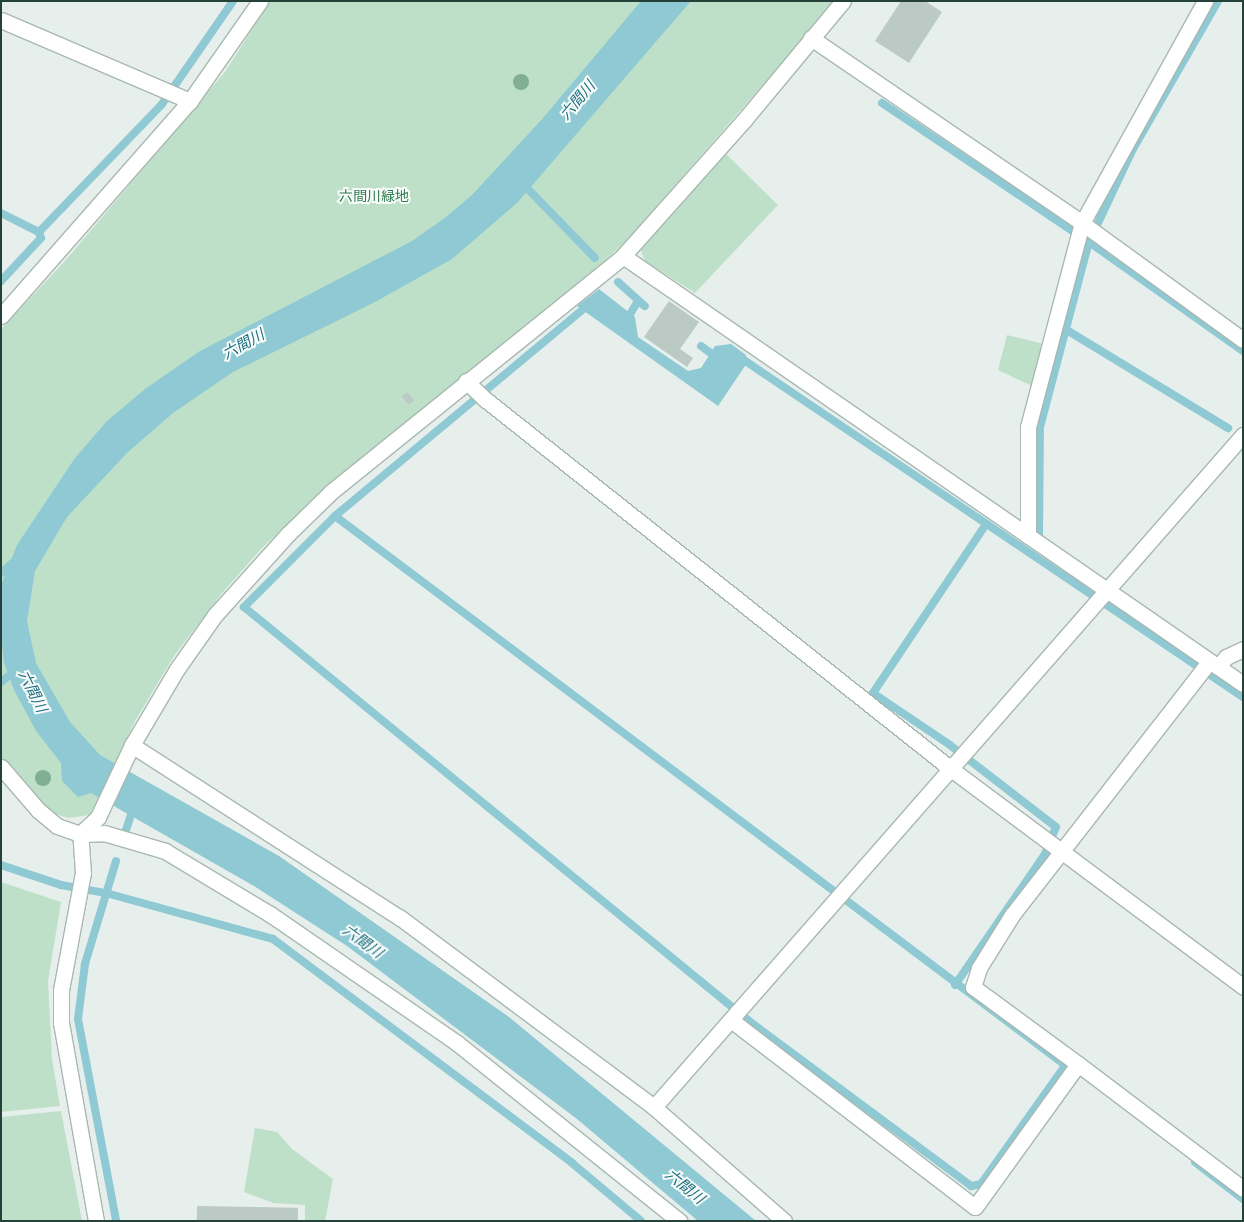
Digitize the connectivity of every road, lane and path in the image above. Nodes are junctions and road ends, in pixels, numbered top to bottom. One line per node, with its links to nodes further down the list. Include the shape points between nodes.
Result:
1 (260, 1): 6 (street)
2 (843, 1): 5 (street)
3 (1206, 1): 7 (street)
4 (1, 20): 6 (street)
5 (811, 38): 7 (street); 8 (street, via 745,119)
6 (190, 102): 9 (street)
7 (1085, 231): 10 (street); 13 (street, via 1028,426)
8 (623, 256): 11 (street); 13 (street)
9 (1, 316)
10 (1243, 340)
11 (476, 391): 18 (street, via 330,492 215,615); 19 (street)
12 (1243, 435): 14 (street)
13 (1028, 536): 14 (street)
14 (1104, 592): 16 (street); 19 (street)
15 (1243, 649): 16 (street)
16 (1208, 667): 17 (street); 22 (street)
17 (1243, 684)
18 (128, 752): 21 (street, via 98,817); 26 (street, via 400,918)
19 (960, 759): 22 (street); 24 (street)
20 (1, 767): 21 (street, via 56,826)
21 (80, 834): 28 (street, via 82,879 65,960 61,1023); 29 (street, via 104,833 165,852 270,914 457,1043)
22 (1054, 846): 23 (street); 25 (street, via 979,968 973,987)
23 (1243, 987)
24 (736, 1014): 25 (street, via 975,1207); 26 (street)
25 (1075, 1069): 27 (street)
26 (654, 1107): 30 (street)
27 (1241, 1186)
28 (96, 1221)
29 (679, 1221)
30 (784, 1221)

